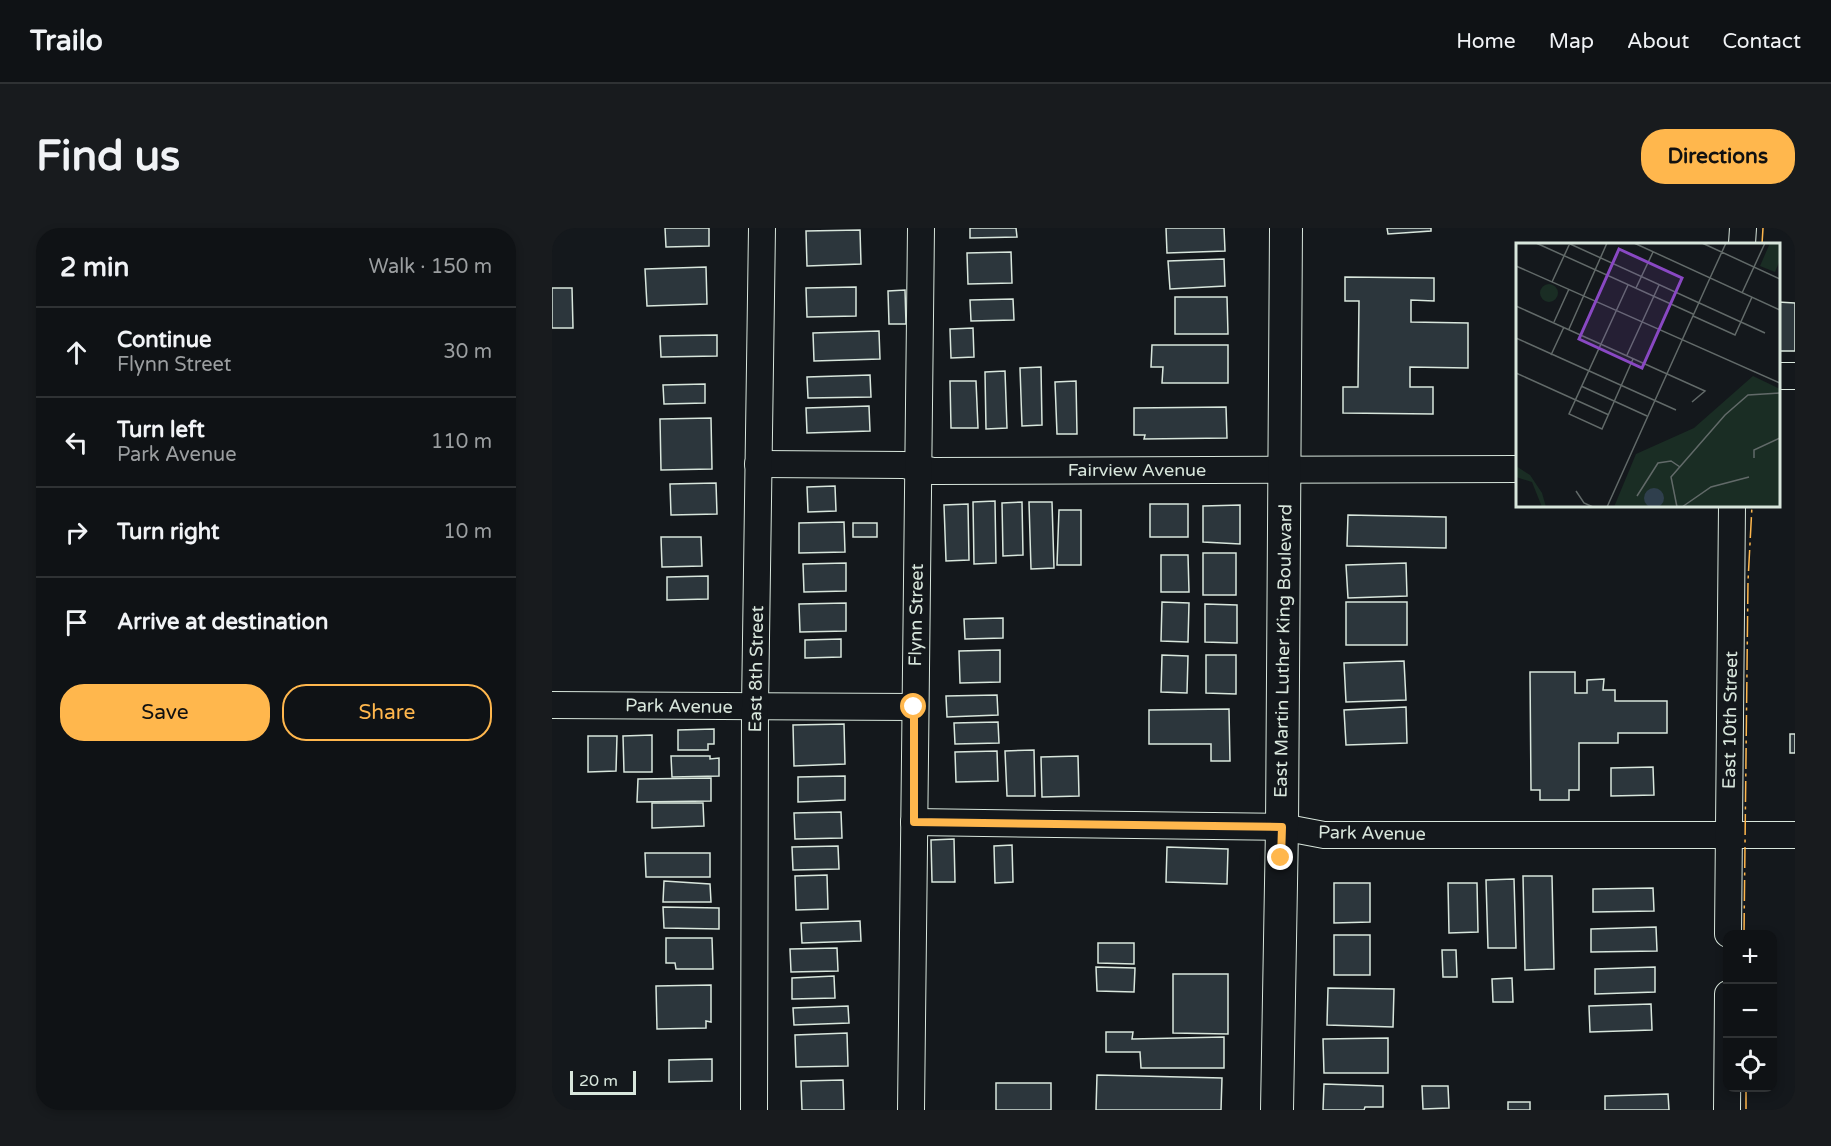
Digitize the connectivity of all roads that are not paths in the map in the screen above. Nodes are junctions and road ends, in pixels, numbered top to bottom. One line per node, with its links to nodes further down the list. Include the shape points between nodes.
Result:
1 (762, 228): 4 (street, East 8th Street)
2 (921, 228): 5 (street, Flynn Street)
3 (1286, 228): 6 (main road, East Martin Luther King Boulevard)
4 (758, 464): 5 (street, Fairview Avenue); 10 (street, East 8th Street)
5 (918, 468): 6 (street, Fairview Avenue); 11 (street, Flynn Street)
6 (1285, 469): 7 (street, Fairview Avenue); 13 (main road, East Martin Luther King Boulevard)
7 (1516, 469)
8 (1732, 507): 14 (street, East 10th Street)
9 (552, 705): 10 (street, Park Avenue)
10 (755, 707): 11 (street, Park Avenue); 18 (street, East 8th Street)
11 (914, 707): 12 (street, Flynn Street)
12 (914, 822): 13 (street, Park Avenue); 19 (street, Flynn Street)
13 (1282, 827): 14 (street, Park Avenue, via 1324,835); 20 (main road, East Martin Luther King Boulevard)
14 (1729, 834): 15 (street, Park Avenue); 16 (street, East 10th Street)
15 (1795, 835)
16 (1728, 930)
17 (1727, 1038): 21 (street)
18 (754, 1110)
19 (911, 1110)
20 (1276, 1110)
21 (1726, 1110)

